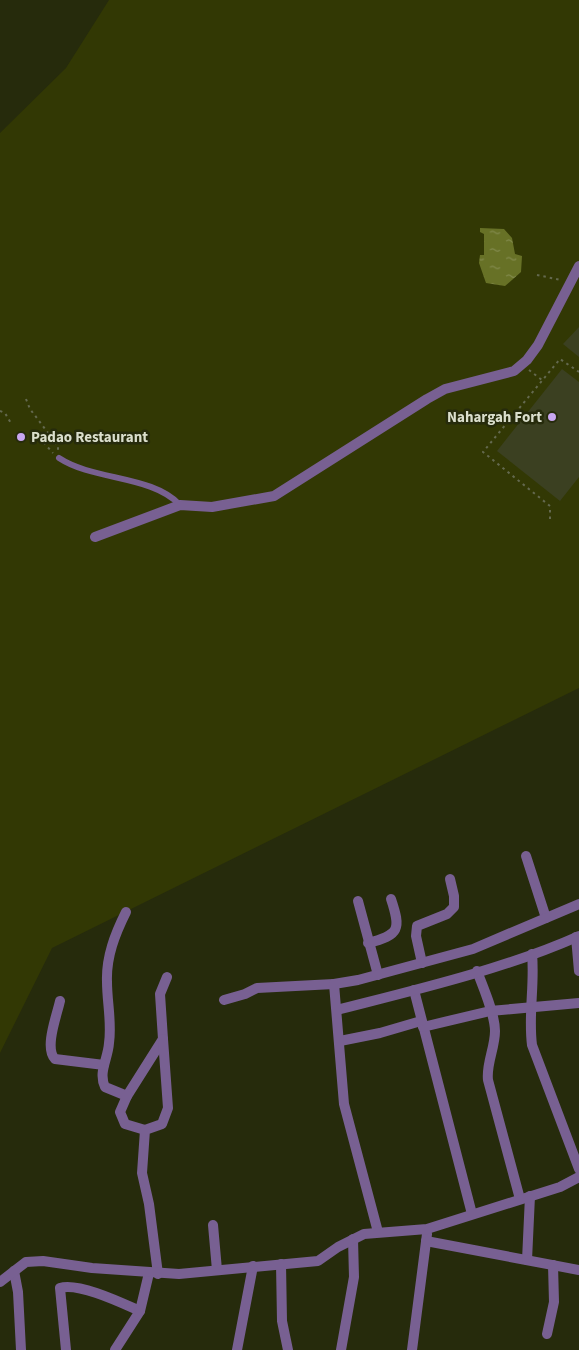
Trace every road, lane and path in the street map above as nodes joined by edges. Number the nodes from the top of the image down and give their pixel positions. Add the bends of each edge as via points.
1 (579, 266) edge
2 (537, 275) dead end
3 (571, 282) junction
4 (522, 364) junction
5 (579, 372) edge
6 (542, 380) junction
7 (26, 398) dead end
8 (0, 411) edge
9 (12, 425) dead end
10 (35, 433) dead end
11 (59, 458) junction
12 (180, 505) junction
13 (550, 519) dead end
14 (95, 537) dead end
15 (526, 856) dead end
16 (450, 879) dead end
17 (391, 899) dead end
18 (358, 901) dead end
19 (579, 904) edge
20 (126, 912) dead end
21 (546, 918) junction
22 (577, 936) edge
23 (368, 943) junction
24 (532, 954) junction
25 (422, 963) junction
26 (477, 971) junction
27 (579, 971) edge
28 (378, 975) junction
29 (167, 977) dead end
30 (334, 984) junction
31 (414, 990) junction
32 (224, 1000) dead end
33 (60, 1001) dead end
34 (579, 1003) edge
35 (532, 1006) junction
36 (337, 1010) junction
37 (490, 1010) junction
38 (422, 1024) junction
39 (162, 1040) junction
40 (340, 1041) junction
41 (104, 1065) junction
42 (127, 1096) junction
43 (145, 1130) junction
44 (579, 1169) edge
45 (579, 1178) edge
46 (525, 1198) junction
47 (472, 1214) junction
48 (213, 1225) dead end
49 (427, 1229) junction
50 (378, 1232) junction
51 (353, 1239) junction
52 (426, 1241) junction
53 (527, 1260) junction
54 (281, 1264) junction
55 (553, 1265) junction
56 (253, 1266) junction
57 (217, 1270) junction
58 (579, 1270) edge
59 (14, 1271) junction
60 (153, 1274) junction
61 (0, 1282) edge
62 (140, 1311) junction
63 (547, 1334) dead end
64 (21, 1350) edge
65 (66, 1350) edge
66 (115, 1350) edge
67 (237, 1350) edge
68 (288, 1350) edge
69 (341, 1350) edge
70 (412, 1350) edge

1 - 3 street
2 - 3 path
3 - 4 street via 538,345
4 - 6 path
4 - 12 street via 514,371 445,389 274,496 212,507
5 - 6 path via 560,359
6 - 13 path via 483,452 550,506
7 - 11 path via 30,409 58,446
8 - 9 path via 6,413
10 - 11 path
11 - 12 lane via 86,472 171,495
12 - 14 street
15 - 21 street
16 - 25 street via 454,907 447,914 417,926
17 - 23 street via 397,916 394,932 388,938
18 - 23 street
19 - 21 street
20 - 41 street via 115,936 106,980 110,1042
21 - 25 street via 473,950
22 - 24 street
22 - 27 street
23 - 28 street
24 - 26 street
24 - 35 street
25 - 28 street
26 - 31 street
26 - 37 street
28 - 30 street
29 - 39 street via 160,994
30 - 32 street via 257,988
30 - 36 street
31 - 36 street
31 - 38 street
33 - 41 street via 50,1042 52,1055 56,1059
34 - 35 street
35 - 37 street
35 - 44 street via 530,1033 534,1052
36 - 40 street
37 - 38 street
37 - 46 street via 495,1028 488,1080
38 - 40 street
38 - 47 street
39 - 42 street
39 - 43 street via 168,1108 162,1124
40 - 50 street via 344,1104
41 - 42 street via 102,1080 105,1087
42 - 43 street via 120,1112 122,1119 125,1124
43 - 60 street via 142,1173 149,1204
45 - 46 street
46 - 47 street
46 - 53 street
47 - 49 street
48 - 57 street
49 - 50 street
49 - 52 street
50 - 51 street
51 - 54 street via 318,1261
51 - 69 street via 354,1277
52 - 53 street
52 - 70 street
53 - 55 street
54 - 56 street
54 - 68 street via 282,1322
55 - 58 street
55 - 63 street via 554,1302
56 - 57 street
56 - 67 street
57 - 60 street
59 - 60 street via 26,1262 43,1261
59 - 61 street
59 - 64 street
60 - 62 street
62 - 65 street via 71,1286 60,1288
62 - 66 street

